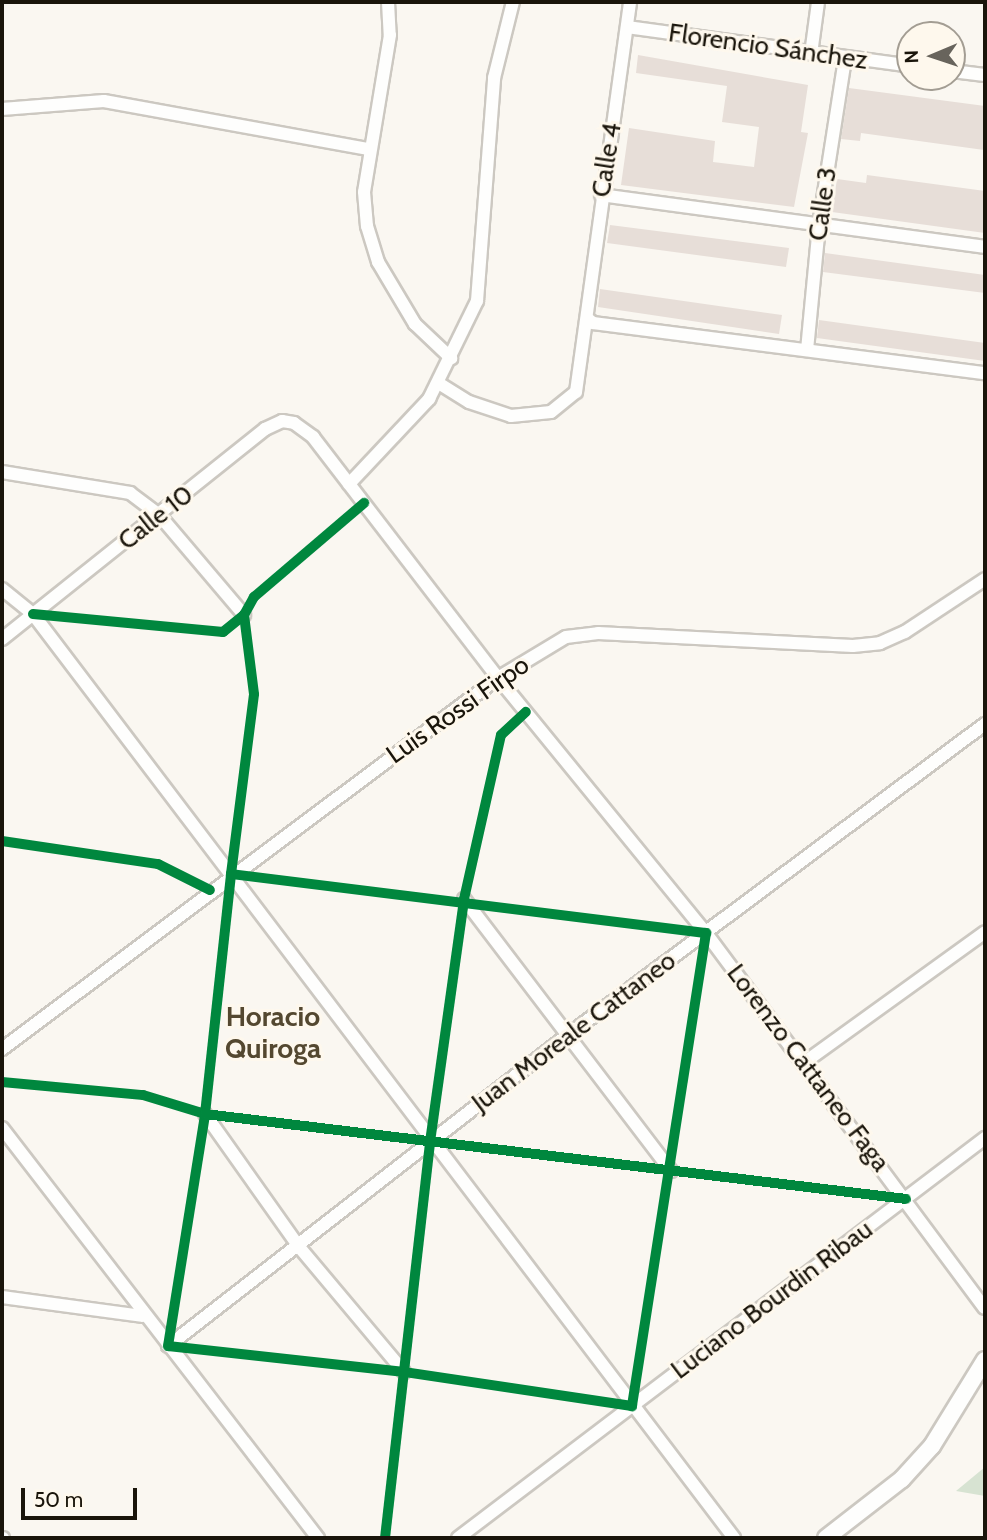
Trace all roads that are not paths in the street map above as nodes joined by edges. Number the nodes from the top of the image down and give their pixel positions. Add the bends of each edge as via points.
1 (388, 2) edge
2 (513, 2) edge
3 (630, 2) edge
4 (818, 2) edge
5 (627, 27) junction
6 (811, 54) junction
7 (845, 58) junction
8 (896, 64) edge
9 (966, 73) edge
10 (985, 75) edge
11 (2, 109) edge
12 (369, 149) junction
13 (601, 195) junction
14 (819, 225) junction
15 (985, 247) edge
16 (587, 318) junction
17 (807, 350) junction
18 (451, 358) junction
19 (985, 373) edge
20 (439, 384) junction
21 (313, 437) joint
22 (2, 472) edge
23 (349, 484) junction
24 (160, 516) junction
25 (985, 579) edge
26 (2, 589) edge
27 (33, 614) junction
28 (244, 615) dead end
29 (2, 639) edge
30 (498, 678) junction
31 (985, 724) edge
32 (231, 874) junction
33 (464, 899) dead end
34 (985, 932) edge
35 (706, 933) junction
36 (568, 1035) junction
37 (2, 1049) edge
38 (805, 1062) junction
39 (205, 1114) dead end
40 (2, 1128) edge
41 (985, 1138) edge
42 (430, 1142) junction
43 (671, 1171) dead end
44 (906, 1199) junction
45 (300, 1248) junction
46 (2, 1297) edge
47 (985, 1308) edge
48 (142, 1316) junction
49 (168, 1346) junction
50 (985, 1360) edge
51 (404, 1372) dead end
52 (632, 1406) junction
53 (318, 1538) edge
54 (458, 1538) edge
55 (734, 1538) edge
56 (827, 1538) edge

1 - 12 street via 390,35
2 - 18 street via 494,78 477,301
3 - 5 street, Calle 4
4 - 6 street
5 - 6 street, Florencio Sánchez
5 - 13 street, Calle 4
6 - 7 street, Florencio Sánchez
7 - 8 street, Florencio Sánchez
7 - 14 street, Calle 3
9 - 10 street
11 - 12 street via 104,101
12 - 18 street via 364,192 378,262 415,324
13 - 14 street
13 - 16 street, Calle 4
14 - 15 street
14 - 17 street, Calle 3
16 - 17 street via 593,323
16 - 20 street, Calle 4 via 580,380 562,407 510,416 469,402
17 - 19 street
18 - 20 street
20 - 23 street
21 - 23 street, Lorenzo Cattaneo Faga
21 - 24 street, Calle 10 via 295,423 273,425
22 - 24 street via 130,493
23 - 30 street, Lorenzo Cattaneo Faga
24 - 27 street, Calle 10
24 - 28 street
25 - 30 street, Luis Rossi Firpo via 905,632 880,643 853,646 598,633 566,637
26 - 27 street
27 - 29 street, Calle 10
27 - 32 street
30 - 32 street, Luis Rossi Firpo
30 - 35 street, Lorenzo Cattaneo Faga
31 - 35 street, Juan Moreale Cattaneo
32 - 37 street, Luis Rossi Firpo
32 - 42 street
33 - 36 street
34 - 38 street
35 - 36 street, Juan Moreale Cattaneo
35 - 38 street, Lorenzo Cattaneo Faga
36 - 42 street, Juan Moreale Cattaneo
36 - 43 street
38 - 44 street, Lorenzo Cattaneo Faga
39 - 45 street
40 - 48 street
41 - 44 street, Luciano Bourdin Ribau
42 - 45 street, Juan Moreale Cattaneo
42 - 52 street
44 - 47 street, Lorenzo Cattaneo Faga
44 - 52 street, Luciano Bourdin Ribau
45 - 49 street, Juan Moreale Cattaneo
45 - 51 street
46 - 48 street
48 - 49 street
49 - 53 street
50 - 56 street via 939,1436 902,1479
52 - 54 street, Luciano Bourdin Ribau
52 - 55 street

